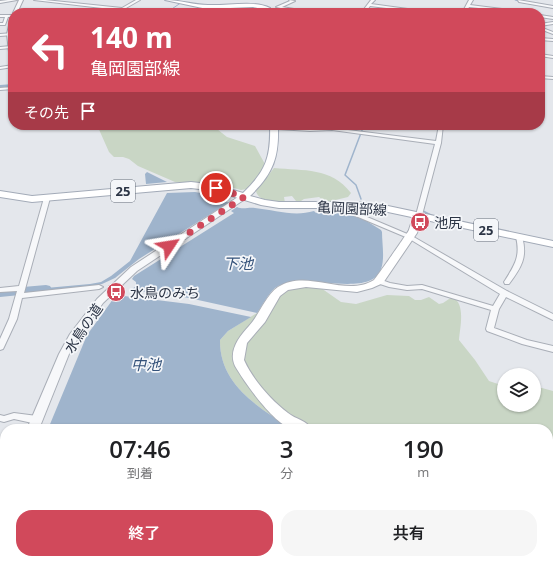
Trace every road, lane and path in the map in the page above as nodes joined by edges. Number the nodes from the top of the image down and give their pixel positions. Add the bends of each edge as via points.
1 (15, 0) edge
2 (36, 0) edge
3 (138, 0) edge
4 (168, 0) edge
5 (292, 0) edge
6 (373, 0) edge
7 (466, 0) edge
8 (471, 0) edge
9 (514, 0) edge
10 (0, 2) edge
11 (371, 5) junction
12 (467, 6) joint
13 (517, 6) edge
14 (553, 7) edge
15 (113, 8) edge
16 (125, 8) edge
17 (261, 8) edge
18 (283, 8) edge
19 (368, 8) edge
20 (395, 8) edge
21 (0, 16) edge
22 (7, 16) joint
23 (0, 24) edge
24 (274, 130) edge
25 (340, 130) edge
26 (440, 130) edge
27 (438, 143) junction
28 (1, 196) edge
29 (244, 197) junction
30 (47, 198) junction
31 (334, 205) junction
32 (419, 215) junction
33 (410, 237) junction
34 (520, 237) junction
35 (553, 244) edge
36 (379, 281) junction
37 (507, 282) dead end
38 (99, 287) dead end
39 (22, 288) junction
40 (0, 290) edge
41 (504, 293) junction
42 (20, 296) junction
43 (495, 309) junction
44 (553, 317) edge
45 (0, 347) edge
46 (553, 349) edge
47 (0, 418) edge
48 (35, 424) edge
49 (296, 424) edge

1 - 10 street
2 - 15 street
3 - 16 street
4 - 17 main road via 208,6 253,5
5 - 18 street via 278,7
6 - 11 street
7 - 8 street
8 - 12 street
9 - 13 street
11 - 19 street
11 - 20 street
12 - 13 street
13 - 14 street
21 - 22 street
22 - 23 street via 4,24
24 - 29 main road via 275,145 271,165 262,179
25 - 27 street
26 - 27 street
27 - 32 street
28 - 30 main road, 亀岡園部線 / 25
29 - 30 main road, 亀岡園部線 / 25 via 216,188 191,185
29 - 31 main road, 亀岡園部線 / 25 via 279,205
29 - 48 street, 水鳥の道 via 134,269 100,301 64,354
30 - 39 street
31 - 32 main road, 亀岡園部線 / 25 via 373,206
31 - 33 street
32 - 33 main road
32 - 34 main road, 亀岡園部線 / 25
33 - 36 main road
33 - 41 street
34 - 35 main road, 亀岡園部線 / 25
34 - 37 street via 523,247 519,266
36 - 43 street via 407,288 422,287
36 - 49 main road via 362,288 302,285 284,288 243,340 238,360 246,373 283,417
38 - 42 street
39 - 40 street
39 - 42 street
41 - 43 street
41 - 44 street
42 - 45 street via 14,318
43 - 46 street via 490,329
47 - 48 street via 14,416

